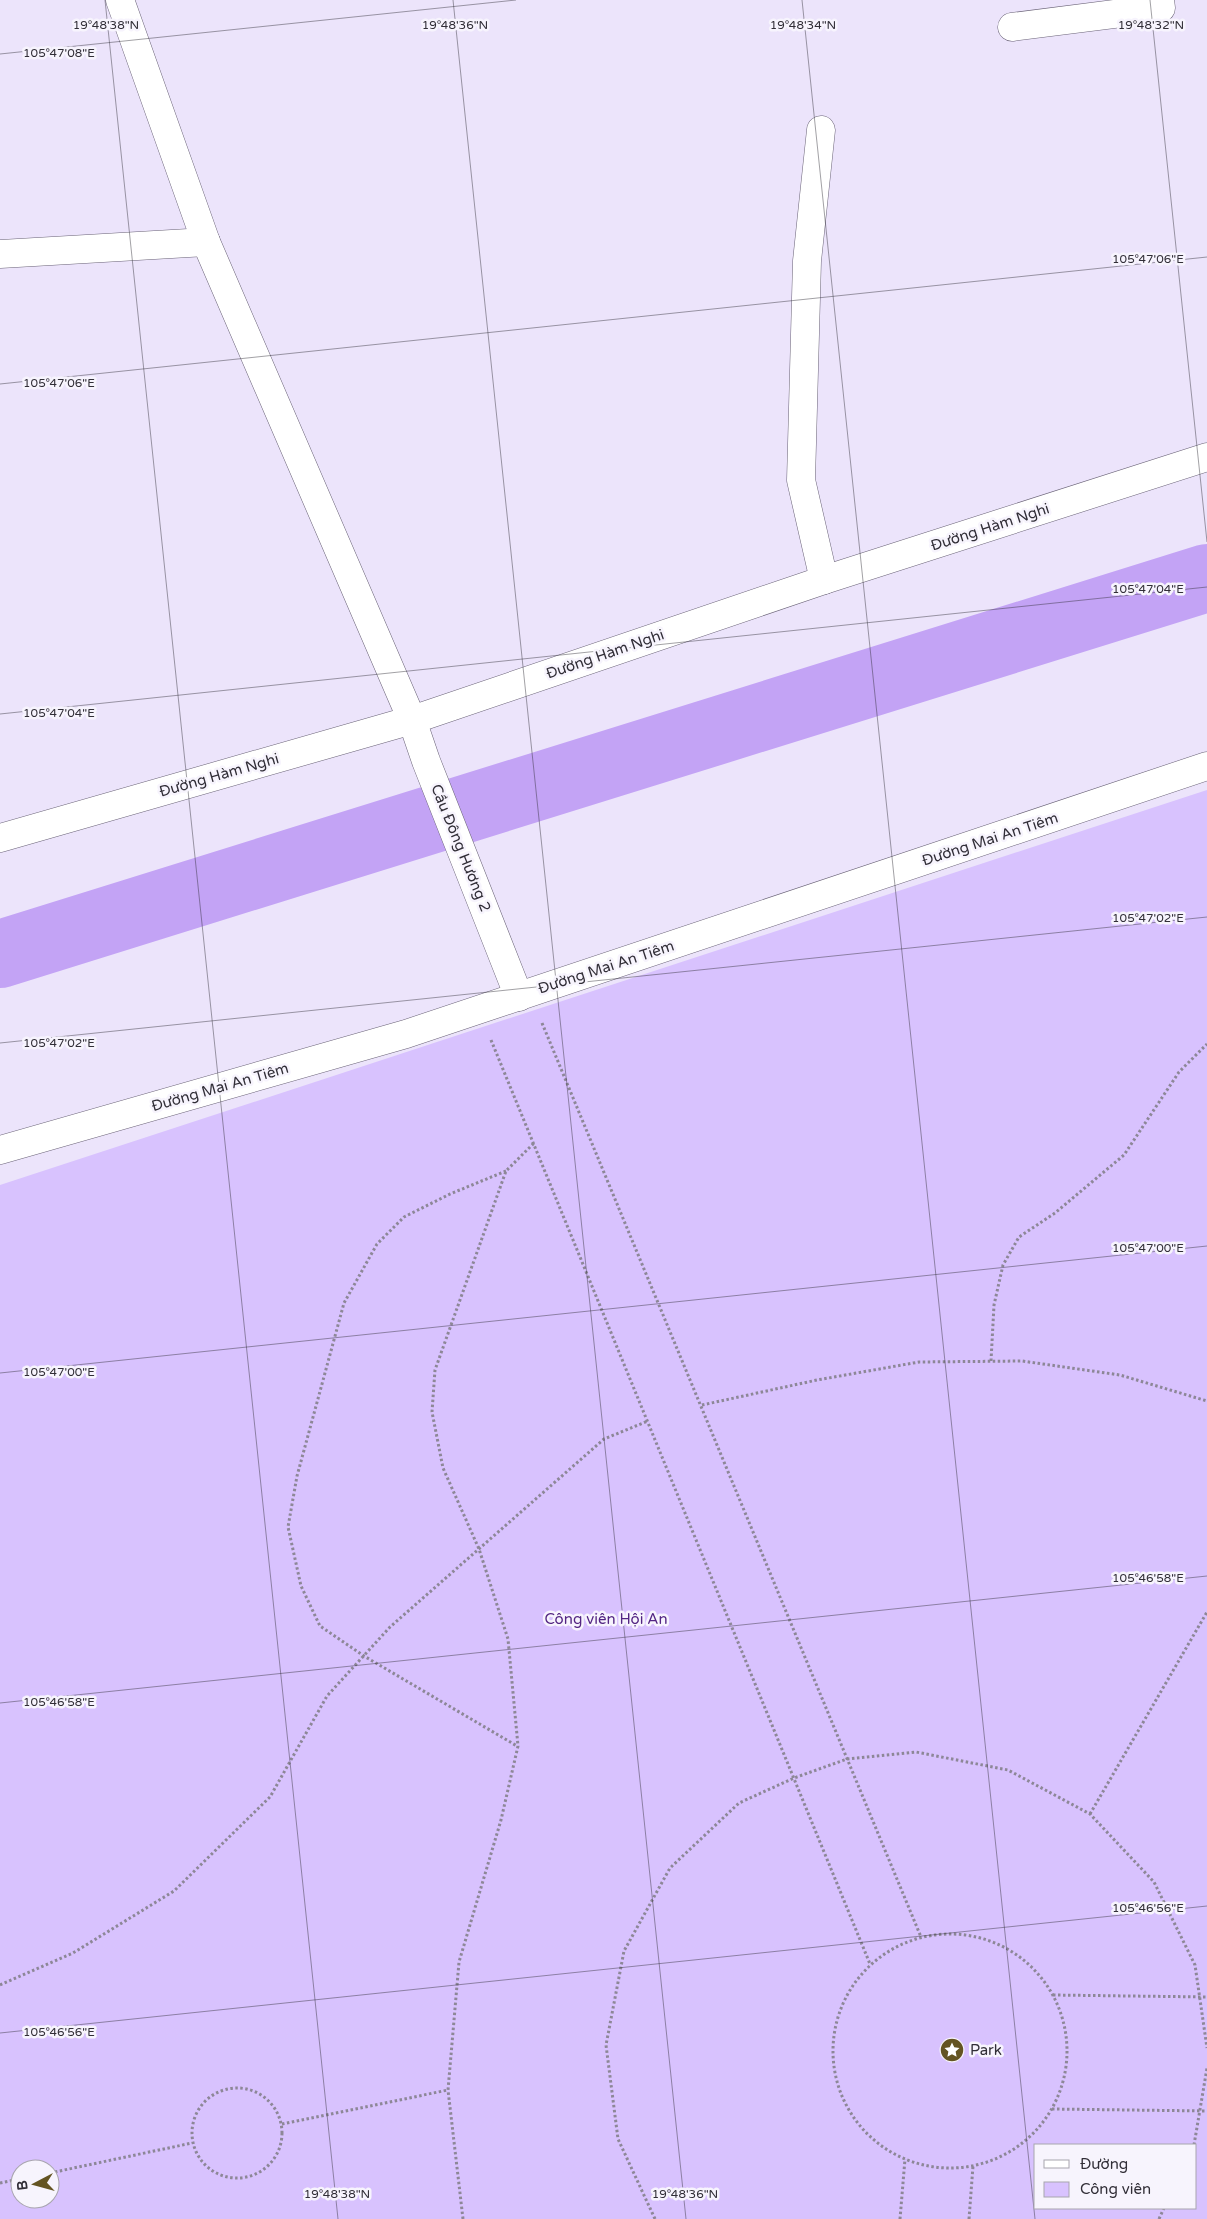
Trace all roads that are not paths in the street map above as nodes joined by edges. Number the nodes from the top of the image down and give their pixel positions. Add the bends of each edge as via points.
1 (120, 0) edge
2 (1160, 0) edge
3 (1012, 27) dead end
4 (821, 130) dead end
5 (206, 242) junction
6 (0, 254) edge
7 (1207, 457) edge
8 (824, 580) junction
9 (412, 720) junction
10 (1207, 766) edge
11 (1, 836) edge
12 (524, 995) junction
13 (0, 1150) edge

1 - 5 street, Cầu Đông Hương 2
2 - 3 street via 1162,8
4 - 8 street via 807,261 801,480
5 - 6 street
5 - 9 street, Cầu Đông Hương 2
7 - 8 street, Đường Hàm Nghi
8 - 9 street, Đường Hàm Nghi
9 - 11 street, Đường Hàm Nghi
9 - 12 street, Cầu Đông Hương 2 via 496,936
10 - 12 street, Đường Mai An Tiêm
12 - 13 street, Đường Mai An Tiêm via 406,1034

